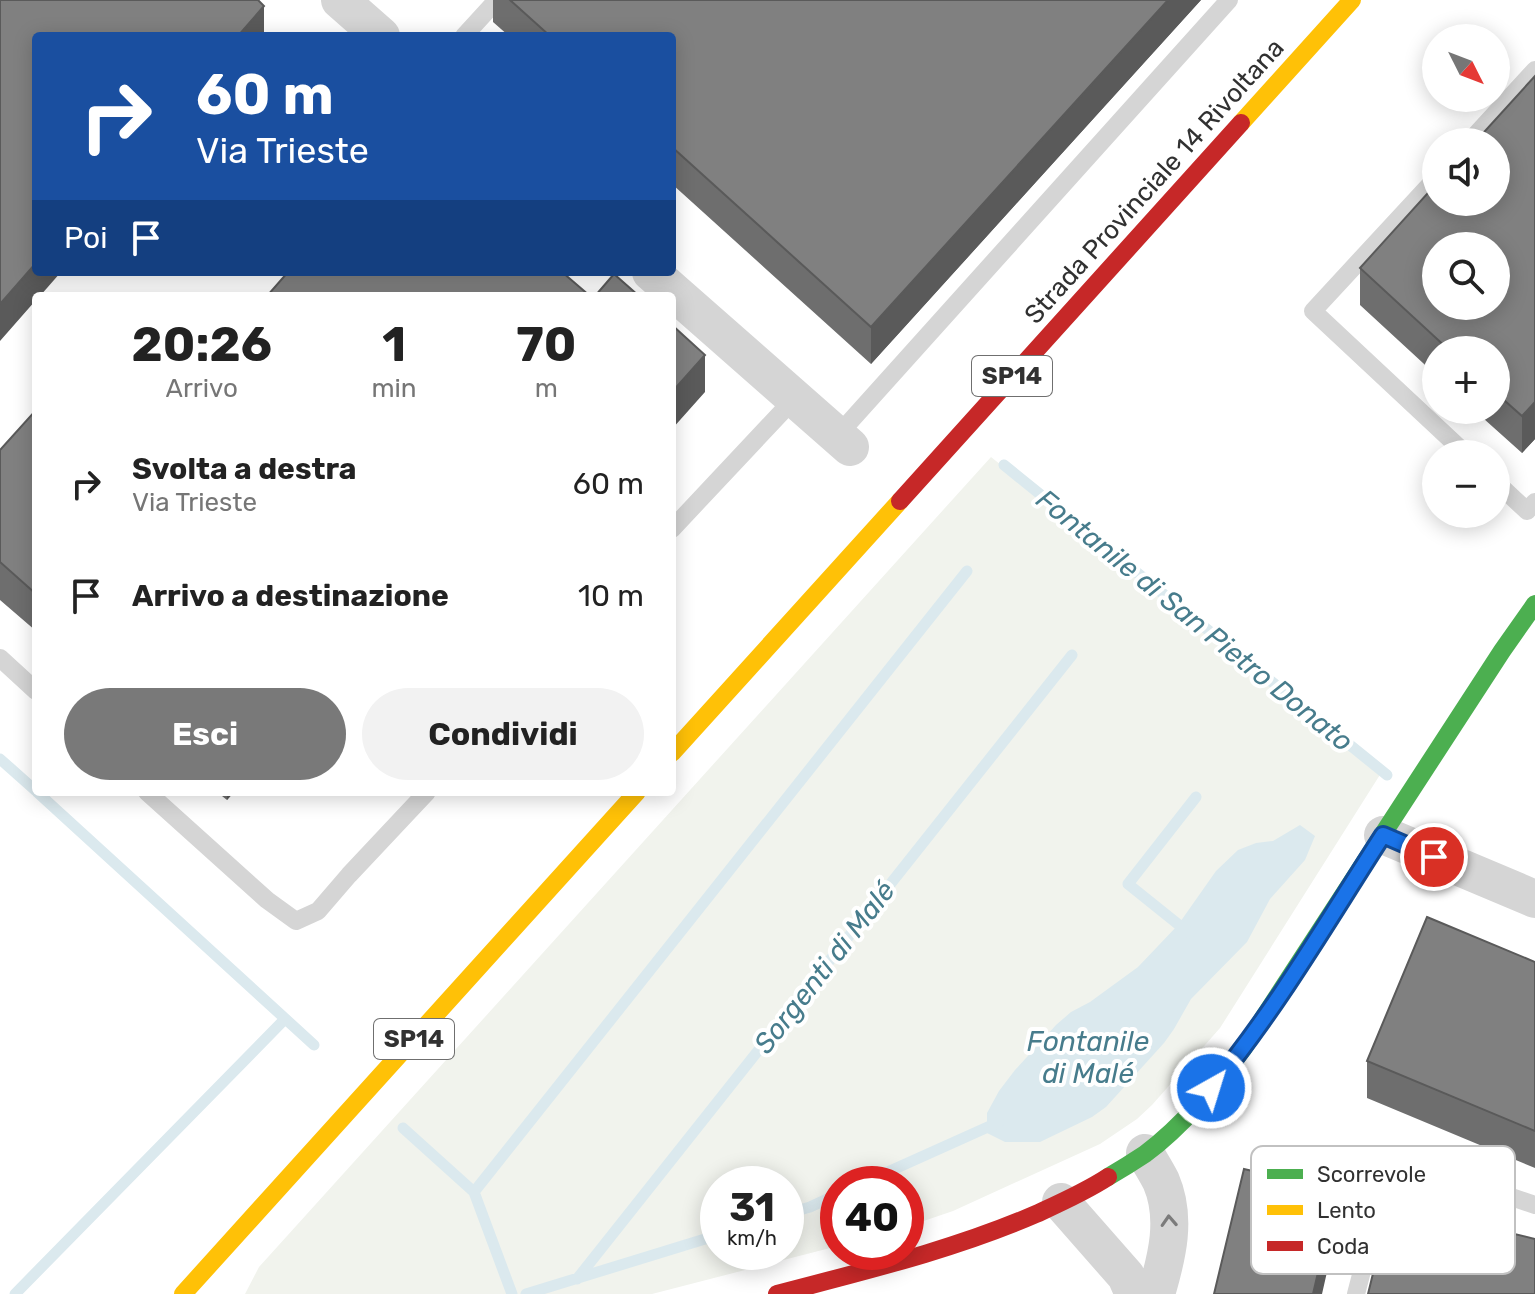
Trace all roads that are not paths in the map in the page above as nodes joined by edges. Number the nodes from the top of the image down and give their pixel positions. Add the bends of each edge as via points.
1 (340, 0) edge
2 (497, 0) edge
3 (1229, 0) edge
4 (1352, 0) edge
5 (376, 32) edge
6 (468, 32) edge
7 (1535, 70) edge
8 (1482, 128) edge
9 (1422, 193) edge
10 (656, 276) edge
11 (674, 292) edge
12 (676, 294) edge
13 (795, 398) junction
14 (1451, 440) edge
15 (844, 442) joint
16 (1510, 495) edge
17 (1535, 502) edge
18 (676, 525) edge
19 (1535, 604) edge
20 (0, 658) edge
21 (32, 687) edge
22 (676, 749) edge
23 (151, 796) edge
24 (423, 796) edge
25 (633, 796) edge
26 (1383, 835) junction
27 (1535, 899) edge
28 (1145, 1153) junction
29 (1515, 1198) edge
30 (1061, 1202) junction
31 (1535, 1205) edge
32 (1361, 1274) edge
33 (191, 1291) edge
34 (777, 1294) edge
35 (1134, 1294) edge
36 (1156, 1294) edge
37 (1356, 1294) edge

1 - 5 street
2 - 6 lane
3 - 15 lane
4 - 22 main road, Strada Provinciale 14 Rivoltana / SP14
7 - 8 lane
9 - 14 lane via 1313,311
10 - 11 street
12 - 13 street
13 - 15 street
13 - 18 lane
16 - 17 lane via 1527,511
19 - 26 main road
20 - 21 lane
23 - 24 lane via 296,921 318,911
25 - 33 main road, SP14
26 - 27 street
26 - 28 main road via 1230,1065
28 - 30 main road
36 -> 28 street via 1170,1216 1160,1178
29 - 31 lane
30 - 34 main road via 898,1263
30 - 35 street via 1126,1276
32 - 37 lane

